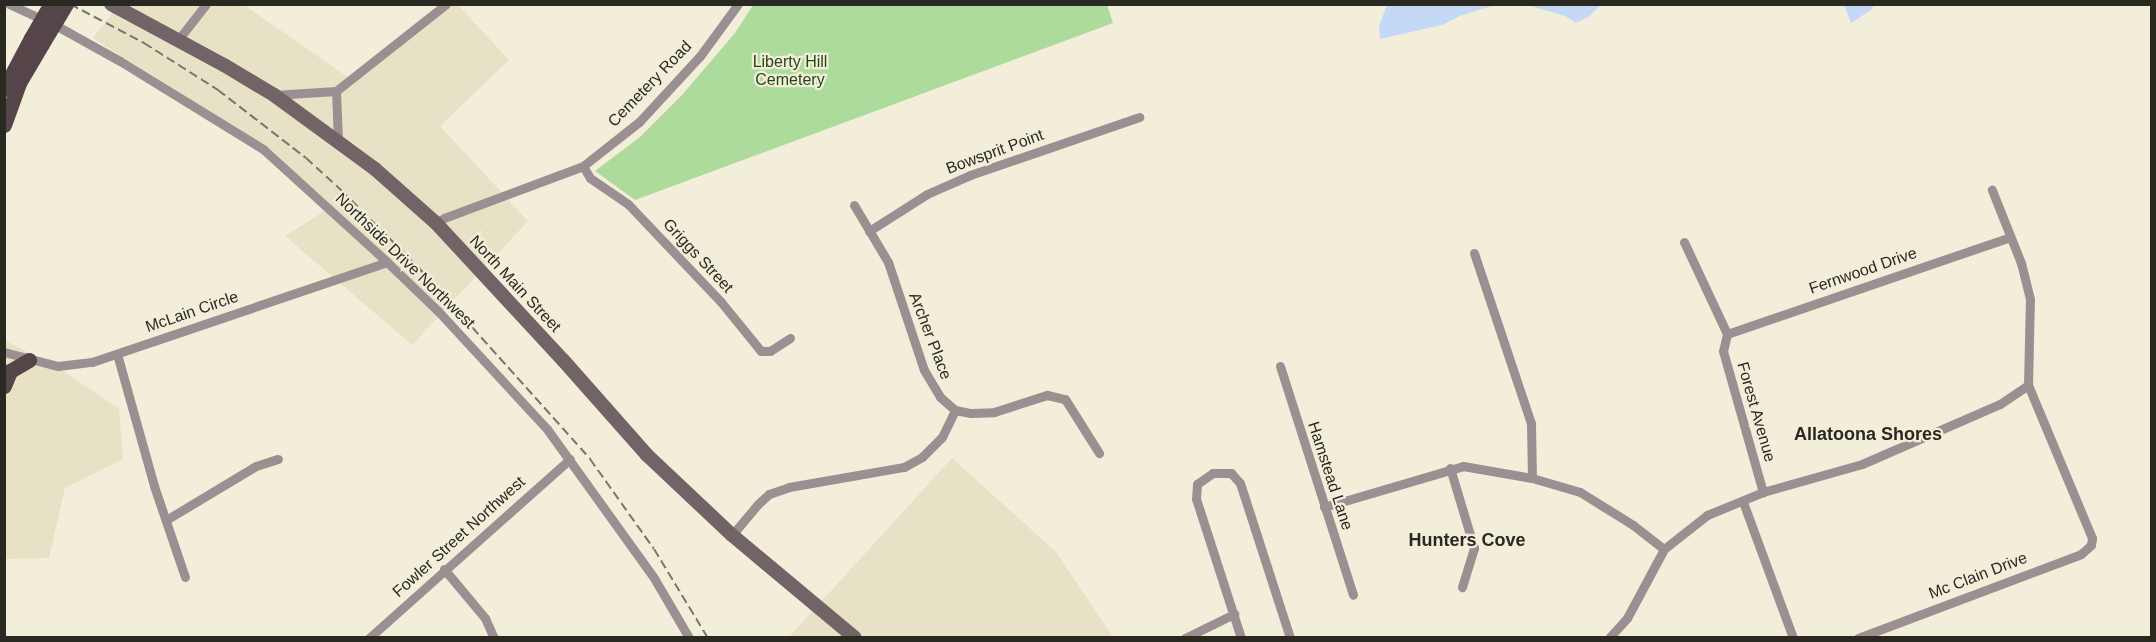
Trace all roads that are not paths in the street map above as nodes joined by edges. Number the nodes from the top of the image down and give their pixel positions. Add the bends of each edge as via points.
1 (9, 4) edge
2 (51, 4) edge
3 (66, 4) edge
4 (111, 4) edge
5 (206, 4) edge
6 (446, 4) edge
7 (738, 4) edge
8 (178, 40) junction
9 (37, 41) junction
10 (4, 89) edge
11 (336, 91) junction
12 (274, 95) junction
13 (1139, 117) dead end
14 (4, 125) edge
15 (338, 140) junction
16 (583, 166) junction
17 (1992, 190) dead end
18 (854, 205) dead end
19 (436, 223) junction
20 (869, 231) junction
21 (2010, 237) junction
22 (1684, 242) dead end
23 (1474, 254) dead end
24 (387, 262) junction
25 (1727, 334) junction
26 (790, 338) dead end
27 (4, 352) edge
28 (117, 354) junction
29 (29, 360) junction
30 (1280, 366) dead end
31 (4, 386) edge
32 (2028, 386) junction
33 (955, 410) junction
34 (1099, 453) dead end
35 (278, 459) dead end
36 (570, 459) junction
37 (1450, 468) junction
38 (1532, 478) junction
39 (1763, 492) junction
40 (1743, 502) junction
41 (1324, 507) junction
42 (166, 520) junction
43 (732, 535) junction
44 (1664, 549) junction
45 (444, 569) junction
46 (185, 577) dead end
47 (1462, 587) dead end
48 (1353, 595) dead end
49 (1234, 614) junction
50 (369, 638) edge
51 (494, 638) edge
52 (689, 638) edge
53 (855, 638) edge
54 (1185, 638) edge
55 (1241, 638) edge
56 (1290, 638) edge
57 (1609, 638) edge
58 (1793, 638) edge
59 (1858, 638) edge

1 - 24 street, Northside Drive Northwest via 102,51 263,149
2 - 9 main road, bridge
3 - 9 main road, bridge
4 - 8 main road, North Main Street
5 - 8 street
6 - 11 street
7 - 16 street, Cemetery Road via 700,56 639,122
8 - 12 main road, North Main Street
9 - 10 main road
9 - 14 main road
11 - 12 street
11 - 15 street
12 - 15 main road, North Main Street
13 - 20 street, Bowsprit Point via 970,175 927,194
15 - 19 main road, North Main Street
16 - 19 street, Cemetery Road
16 - 26 street, Griggs Street via 590,178 628,204 721,302 761,351 770,351
17 - 21 street
18 - 20 street, Archer Place
19 - 43 main road, North Main Street via 647,455
20 - 33 street, Archer Place via 888,262 930,384
21 - 25 street, Fernwood Drive
21 - 32 street via 2030,299
22 - 25 street, Forest Avenue
23 - 38 street via 1531,423
24 - 28 street, McLain Circle
24 - 36 street, Northside Drive Northwest via 520,399
25 - 39 street, Forest Avenue via 1723,351
27 - 29 street, McLain Circle
28 - 29 street, McLain Circle via 74,365
28 - 42 street
29 - 31 main road via 10,371
30 - 41 street, Hamstead Lane
32 - 39 street via 2000,404 1862,464
32 - 59 street, Mc Clain Drive via 2091,545 2080,554
33 - 34 street via 994,412 1047,395 1065,399
33 - 43 street via 942,437 922,458 904,467 769,494
35 - 42 street via 256,466
36 - 45 street, Fowler Street Northwest
36 - 52 street, Northside Drive Northwest via 654,578
37 - 38 street via 1463,466
37 - 41 street
37 - 47 street via 1474,548
38 - 44 street via 1581,492
39 - 40 street
40 - 44 street via 1707,515
40 - 58 street
41 - 48 street, Hamstead Lane
42 - 46 street
43 - 53 main road, North Main Street
44 - 57 street via 1627,618
45 - 50 street, Fowler Street Northwest
45 - 51 street via 485,618
49 - 54 street
49 - 55 street
49 - 56 street via 1196,499 1197,484 1213,473 1230,472 1240,483

